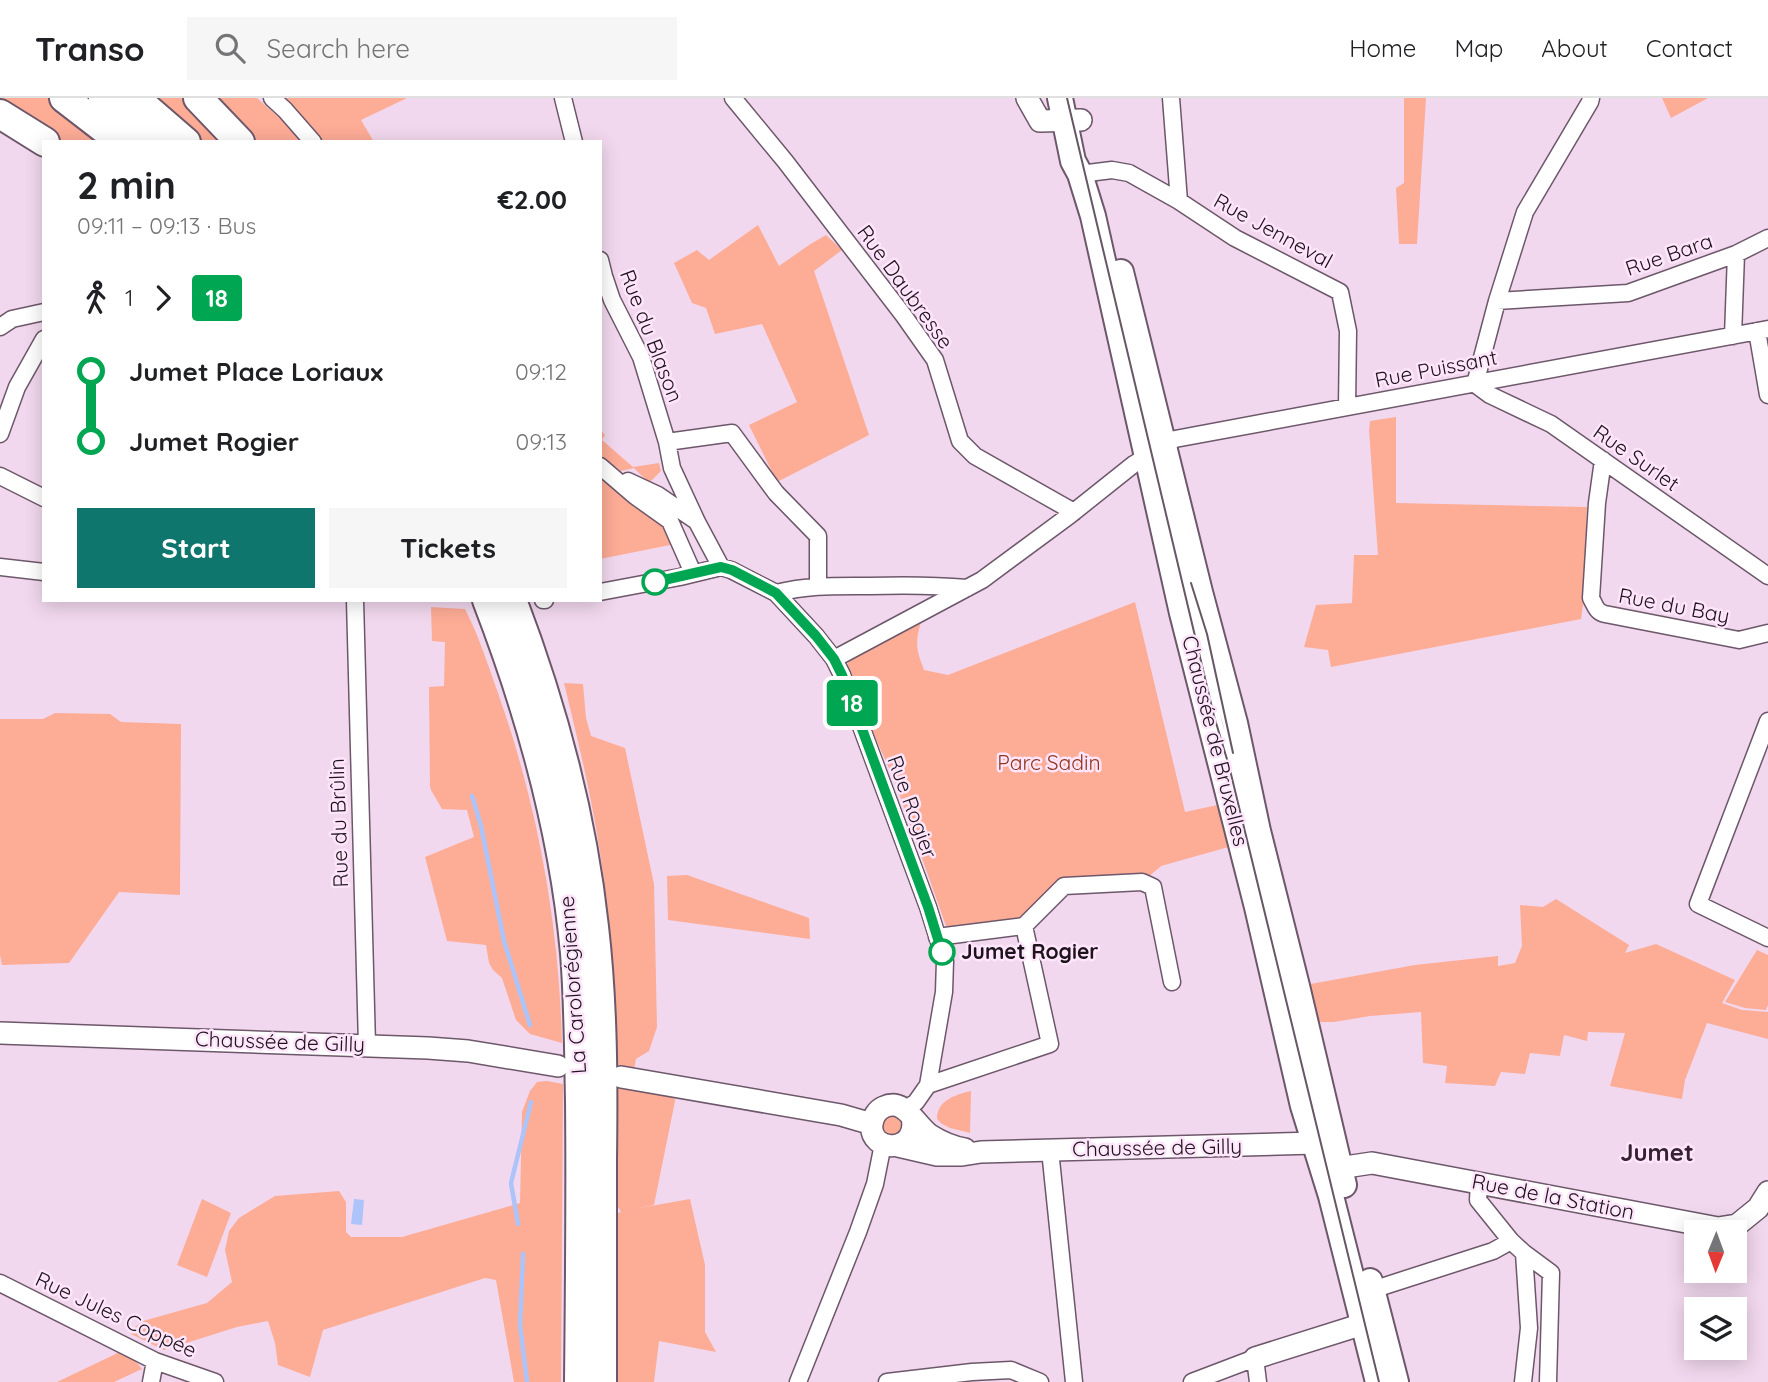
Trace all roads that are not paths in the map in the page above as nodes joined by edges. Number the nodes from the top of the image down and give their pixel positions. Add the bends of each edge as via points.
1 (64, 98) edge
2 (103, 98) edge
3 (135, 98) edge
4 (198, 98) edge
5 (272, 98) edge
6 (563, 98) edge
7 (733, 98) edge
8 (1027, 98) edge
9 (1171, 98) edge
10 (1591, 98) edge
11 (1071, 109) edge
12 (0, 114) edge
13 (42, 140) edge
14 (118, 140) edge
15 (153, 140) edge
16 (184, 140) edge
17 (238, 140) edge
18 (311, 140) edge
19 (574, 140) edge
20 (1087, 173) junction
21 (1179, 201) junction
22 (1768, 238) edge
23 (1736, 254) junction
24 (602, 268) edge
25 (1497, 301) junction
26 (42, 312) edge
27 (0, 327) edge
28 (1763, 330) edge
29 (1733, 336) junction
30 (42, 343) edge
31 (1475, 384) junction
32 (1768, 394) edge
33 (1347, 407) junction
34 (0, 434) edge
35 (667, 442) junction
36 (1154, 451) junction
37 (1603, 460) junction
38 (671, 468) junction
39 (603, 469) edge
40 (0, 476) edge
41 (658, 495) junction
42 (42, 497) edge
43 (657, 512) junction
44 (1074, 512) junction
45 (697, 522) junction
46 (721, 567) junction
47 (0, 568) edge
48 (42, 572) edge
49 (693, 573) junction
50 (1768, 576) edge
51 (818, 585) junction
52 (967, 588) junction
53 (602, 592) edge
54 (776, 593) junction
55 (355, 602) edge
56 (488, 602) edge
57 (513, 602) edge
58 (1768, 634) edge
59 (834, 659) junction
60 (1768, 721) edge
61 (1024, 926) junction
62 (937, 937) junction
63 (1768, 938) edge
64 (1172, 982) dead end
65 (0, 1033) edge
66 (367, 1045) junction
67 (558, 1066) dead end
68 (621, 1077) dead end
69 (928, 1085) junction
70 (909, 1113) junction
71 (872, 1124) junction
72 (1324, 1143) junction
73 (891, 1145) junction
74 (1050, 1150) junction
75 (981, 1152) junction
76 (1331, 1169) junction
77 (1479, 1183) junction
78 (1768, 1192) edge
79 (1511, 1241) junction
80 (1524, 1253) junction
81 (0, 1283) edge
82 (1372, 1290) junction
83 (1371, 1321) junction
84 (1526, 1349) junction
85 (1549, 1351) junction
86 (1255, 1358) junction
87 (155, 1361) junction
88 (151, 1382) edge
89 (215, 1382) edge
90 (579, 1382) edge
91 (602, 1382) edge
92 (798, 1382) edge
93 (887, 1382) edge
94 (1040, 1382) edge
95 (1074, 1382) edge
96 (1192, 1382) edge
97 (1258, 1382) edge
98 (1378, 1382) edge
99 (1396, 1382) edge
100 (1522, 1382) edge
101 (1548, 1382) edge

1 - 14 highway
2 - 15 highway
3 - 16 highway
4 - 17 highway
5 - 18 street
6 - 19 street
7 - 44 street, Rue Daubresse via 934,360 960,440 975,456
8 - 11 street via 1040,121
9 - 21 street
10 - 25 street via 1525,212
11 - 20 main road, Chaussée de Bruxelles
12 - 13 highway
20 - 21 street, Rue Jenneval via 1129,173
20 - 36 main road, Chaussée de Bruxelles via 1136,325
21 - 33 street, Rue Jenneval via 1235,238 1340,292 1349,331
22 - 23 street, Rue Bara
23 - 25 street, Rue Bara via 1628,293
23 - 29 street
24 - 35 street, Rue du Blason via 612,300 641,357
25 - 31 street
26 - 27 street via 12,319
28 - 29 street, Rue Puissant
28 - 32 street
29 - 31 street, Rue Puissant
30 - 34 street via 17,387
31 - 33 street, Rue Puissant
31 - 37 street, Rue Surlet via 1550,424
33 - 36 street, Rue Puissant via 1175,439
35 - 38 street, Rue du Blason
35 - 51 street via 732,433 776,493 818,536
36 - 44 street
36 - 72 main road, Chaussée de Bruxelles via 1182,613 1251,883 1287,987
37 - 50 street, Rue Surlet
37 - 58 street, Rue du Bay via 1591,597 1596,609 1739,640
38 - 41 street
38 - 45 street, Rue du Blason
39 - 41 street
39 - 43 street
40 - 42 street
41 - 43 street
41 - 45 street
43 - 49 street via 670,521
44 - 52 street
45 - 46 street, Rue du Blason
46 - 49 street
46 - 54 street, Rue Rogier
47 - 48 street
49 - 53 street
51 - 52 street
51 - 54 street
52 - 59 street
54 - 59 street, Rue Rogier
55 - 66 street, Rue du Brûlin
56 - 90 highway, La Carolorégienne via 533,733 558,834 572,925 579,1030
57 - 91 highway, La Carolorégienne via 555,727 580,829 594,925 601,1029
59 - 62 street, Rue Rogier
60 - 63 street via 1698,904
61 - 62 street
61 - 64 street via 1064,886 1150,884
61 - 69 street via 1050,1044
62 - 69 street, Rue Rogier via 945,961 944,992
65 - 66 street, Chaussée de Gilly
66 - 67 street, Chaussée de Gilly via 468,1051
68 - 71 street
69 - 70 street
70 - 71 street via 898,1105 884,1106
70 - 73 street via 911,1136 904,1143
70 - 75 street, Chaussée de Gilly via 939,1140
71 - 73 street via 874,1134
72 - 74 street, Chaussée de Gilly
72 - 76 main road, Chaussée de Bruxelles
73 - 75 street, Chaussée de Gilly via 937,1155
73 - 92 street
74 - 75 street, Chaussée de Gilly
74 - 95 street
76 - 77 street, Rue de la Station via 1372,1163
76 - 82 main road, Chaussée de Bruxelles
76 - 83 main road, Chaussée de Bruxelles
77 - 78 street, Rue de la Station via 1718,1228 1737,1225 1758,1208
77 - 79 street via 1478,1200
79 - 80 street
79 - 82 street
80 - 84 street
80 - 85 street via 1551,1273
81 - 87 street, Rue Jules Coppée
82 - 83 main road, Chaussée de Bruxelles
83 - 86 street
83 - 98 main road, Chaussée de Bruxelles
83 - 99 main road, Chaussée de Bruxelles
84 - 85 street
84 - 100 street
85 - 101 street
86 - 96 street
86 - 97 street
87 - 88 street
87 - 89 street, Rue Jules Coppée
93 - 94 street via 1011,1370

